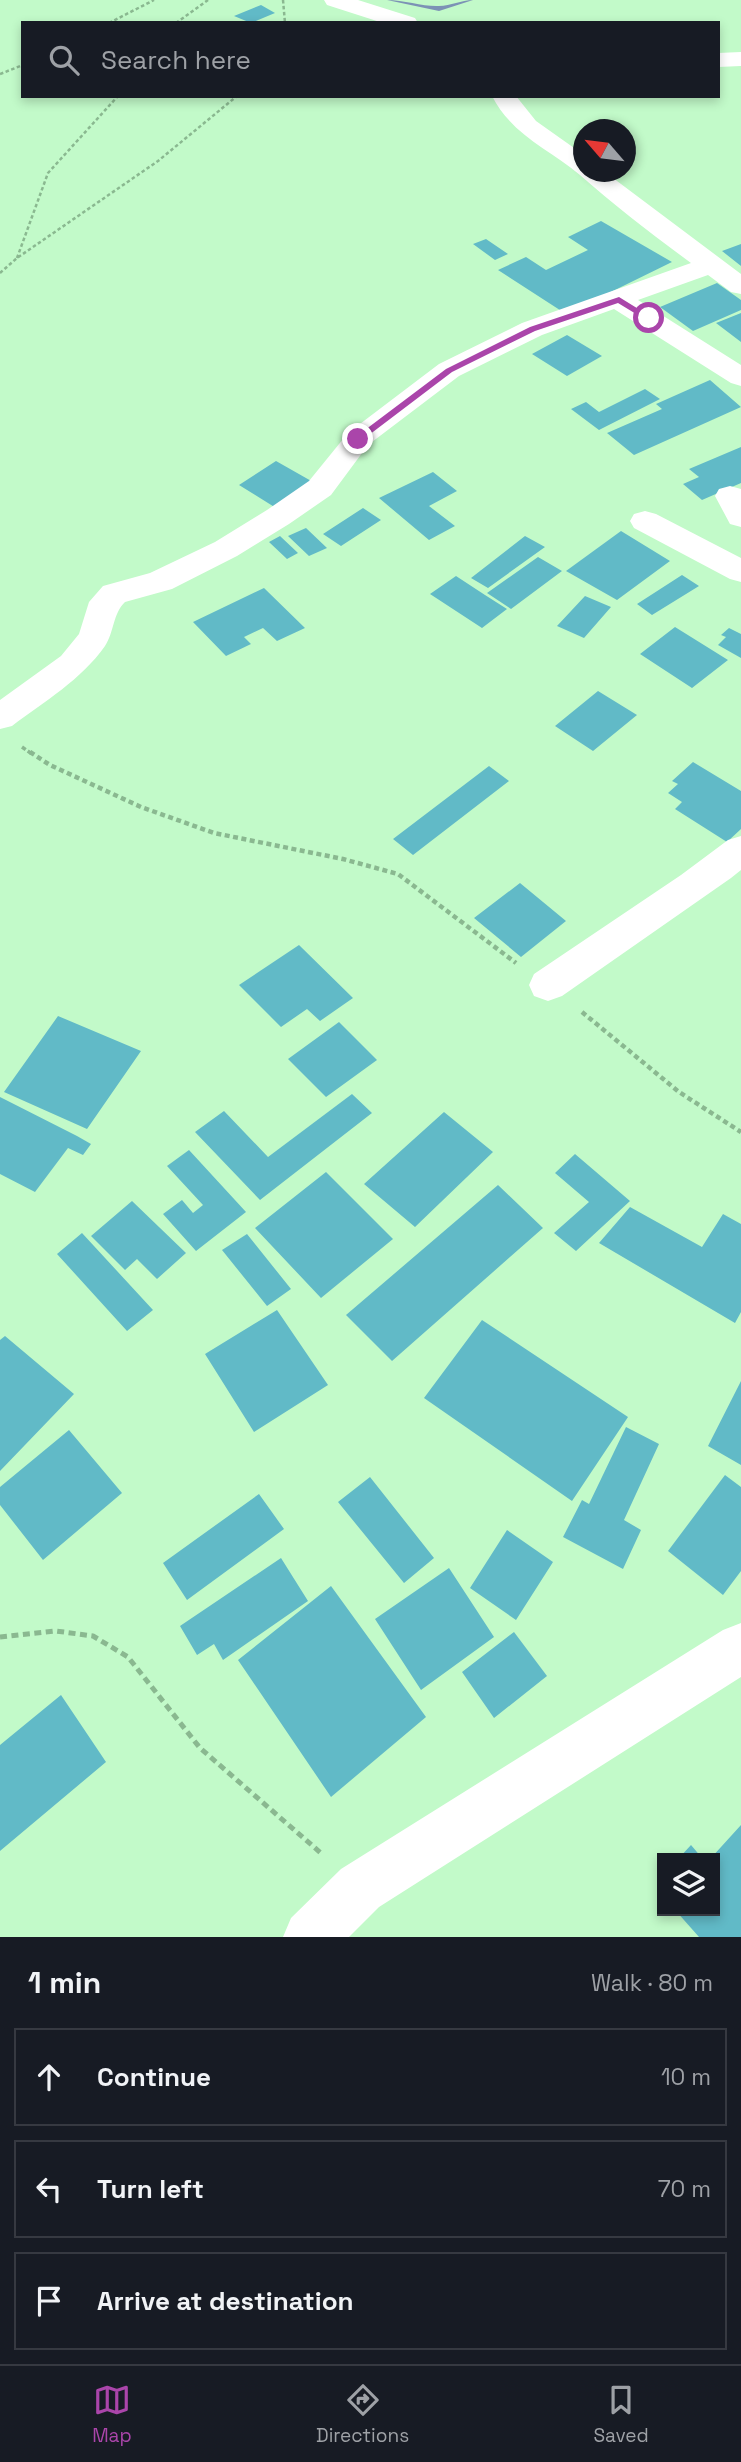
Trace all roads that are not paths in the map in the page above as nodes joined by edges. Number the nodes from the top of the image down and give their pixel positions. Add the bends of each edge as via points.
1 (335, 0) edge
2 (401, 21) edge
3 (741, 59) edge
4 (720, 60) edge
5 (504, 98) edge
6 (573, 160) edge
7 (603, 182) edge
8 (711, 265) junction
9 (741, 286) edge
10 (619, 300) junction
11 (741, 377) edge
12 (645, 521) dead end
13 (741, 571) edge
14 (0, 717) edge
15 (741, 850) edge
16 (548, 985) road end
17 (741, 1648) edge
18 (310, 1937) edge

1 - 2 street
3 - 4 street
5 - 6 street via 528,128
7 - 8 street
8 - 9 street
8 - 10 street
10 - 11 street
10 - 14 street via 533,329 449,370 358,439 320,488 278,517 160,581 114,594 105,602 94,637 73,664
12 - 13 street
15 - 16 street via 701,883
17 - 18 street via 360,1888

